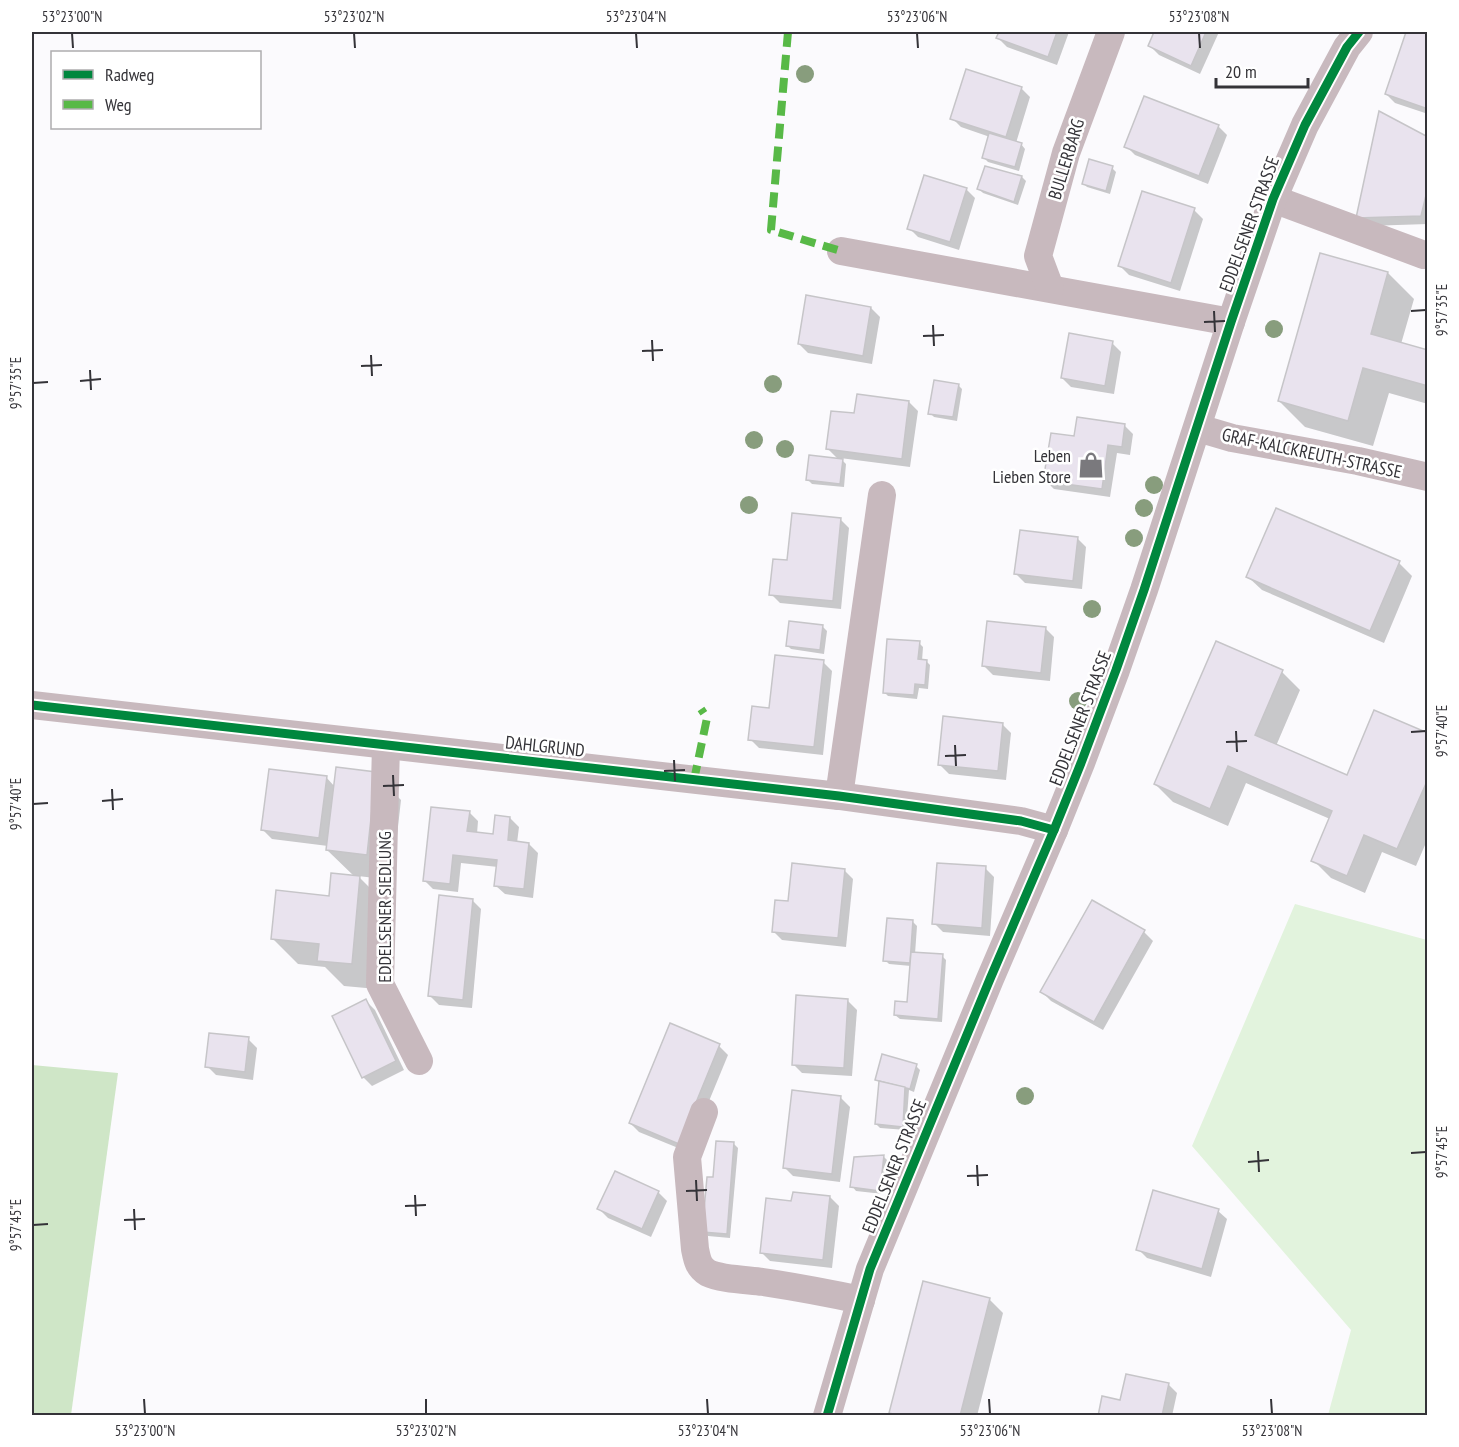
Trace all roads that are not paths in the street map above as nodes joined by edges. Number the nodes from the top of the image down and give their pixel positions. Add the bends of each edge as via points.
1 (1111, 32) edge
2 (1359, 32) edge
3 (1273, 199) junction
4 (841, 250) dead end
5 (1424, 255) dead end
6 (1050, 288) junction
7 (1231, 322) junction
8 (1198, 428) junction
9 (1428, 477) edge
10 (882, 495) dead end
11 (32, 705) edge
12 (386, 745) junction
13 (839, 796) junction
14 (1054, 830) junction
15 (419, 1061) dead end
16 (704, 1112) dead end
17 (861, 1300) junction
18 (827, 1416) edge

1 - 6 street, BULLERBARG via 1066,153 1038,256
2 - 3 street, EDDELSENER STRASSE via 1305,125
3 - 5 street
3 - 7 street, EDDELSENER STRASSE
4 - 6 street
6 - 7 street
7 - 8 street, EDDELSENER STRASSE
8 - 9 street, GRAF-KALCKREUTH-STRASSE
8 - 14 street, EDDELSENER STRASSE via 1116,670
10 - 13 street
11 - 12 street, DAHLGRUND
12 - 13 street, DAHLGRUND
12 - 15 street, EDDELSENER SIEDLUNG via 380,984
13 - 14 street, DAHLGRUND via 1021,820
14 - 17 street, EDDELSENER STRASSE via 904,1185
16 - 17 street via 687,1157 697,1261 702,1268 710,1274
17 - 18 street, EDDELSENER STRASSE

